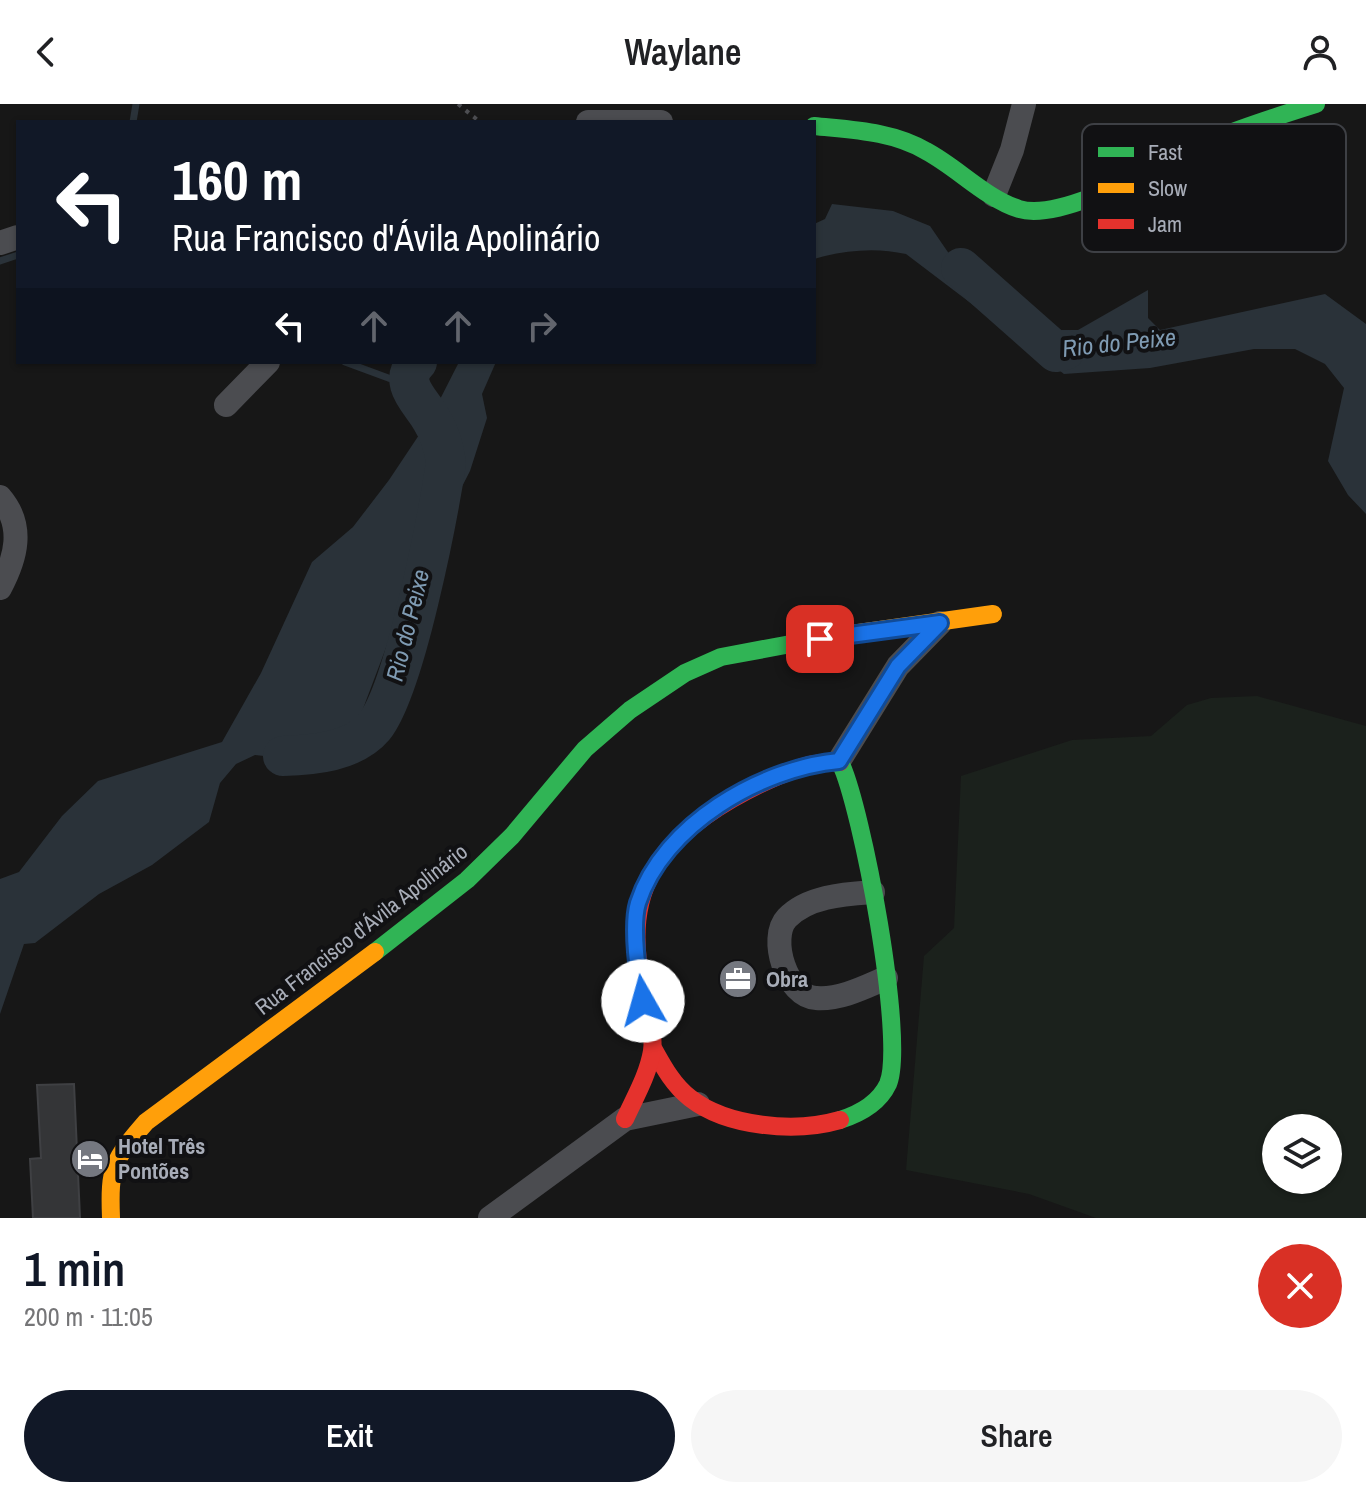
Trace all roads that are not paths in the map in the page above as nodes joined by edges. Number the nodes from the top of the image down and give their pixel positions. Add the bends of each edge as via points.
1 (1024, 104) edge
2 (1316, 104) edge
3 (1248, 114) edge
4 (1227, 124) edge
5 (816, 126) edge
6 (1082, 194) edge
7 (994, 195) junction
8 (266, 364) edge
9 (226, 405) dead end
10 (0, 497) edge
11 (0, 588) edge
12 (993, 614) dead end
13 (940, 623) junction
14 (839, 761) junction
15 (873, 892) junction
16 (886, 978) junction
17 (653, 1048) junction
18 (698, 1104) junction
19 (625, 1119) junction
20 (111, 1218) edge
21 (490, 1218) edge

1 - 7 street
2 - 3 street
3 - 4 street
5 - 7 street via 915,144
6 - 7 street via 1032,211
8 - 9 street
10 - 11 street via 13,520 16,548
12 - 13 street, Rua Francisco d'Ávila Apolinário
13 - 14 street via 898,666
13 - 20 street, Rua Francisco d'Ávila Apolinário via 721,657 685,673 630,710 585,749 467,880 146,1122 116,1157
14 - 15 street via 847,770
14 - 17 street via 784,774 729,800 675,841 654,868 637,906 638,977
15 - 16 street
15 - 16 street via 801,907 784,920 781,954 789,977 807,997 832,997
16 - 18 street via 893,1036 889,1081 880,1097 859,1114 830,1124 784,1126
17 - 18 street via 667,1072
17 - 19 street
18 - 19 street
19 - 21 street

